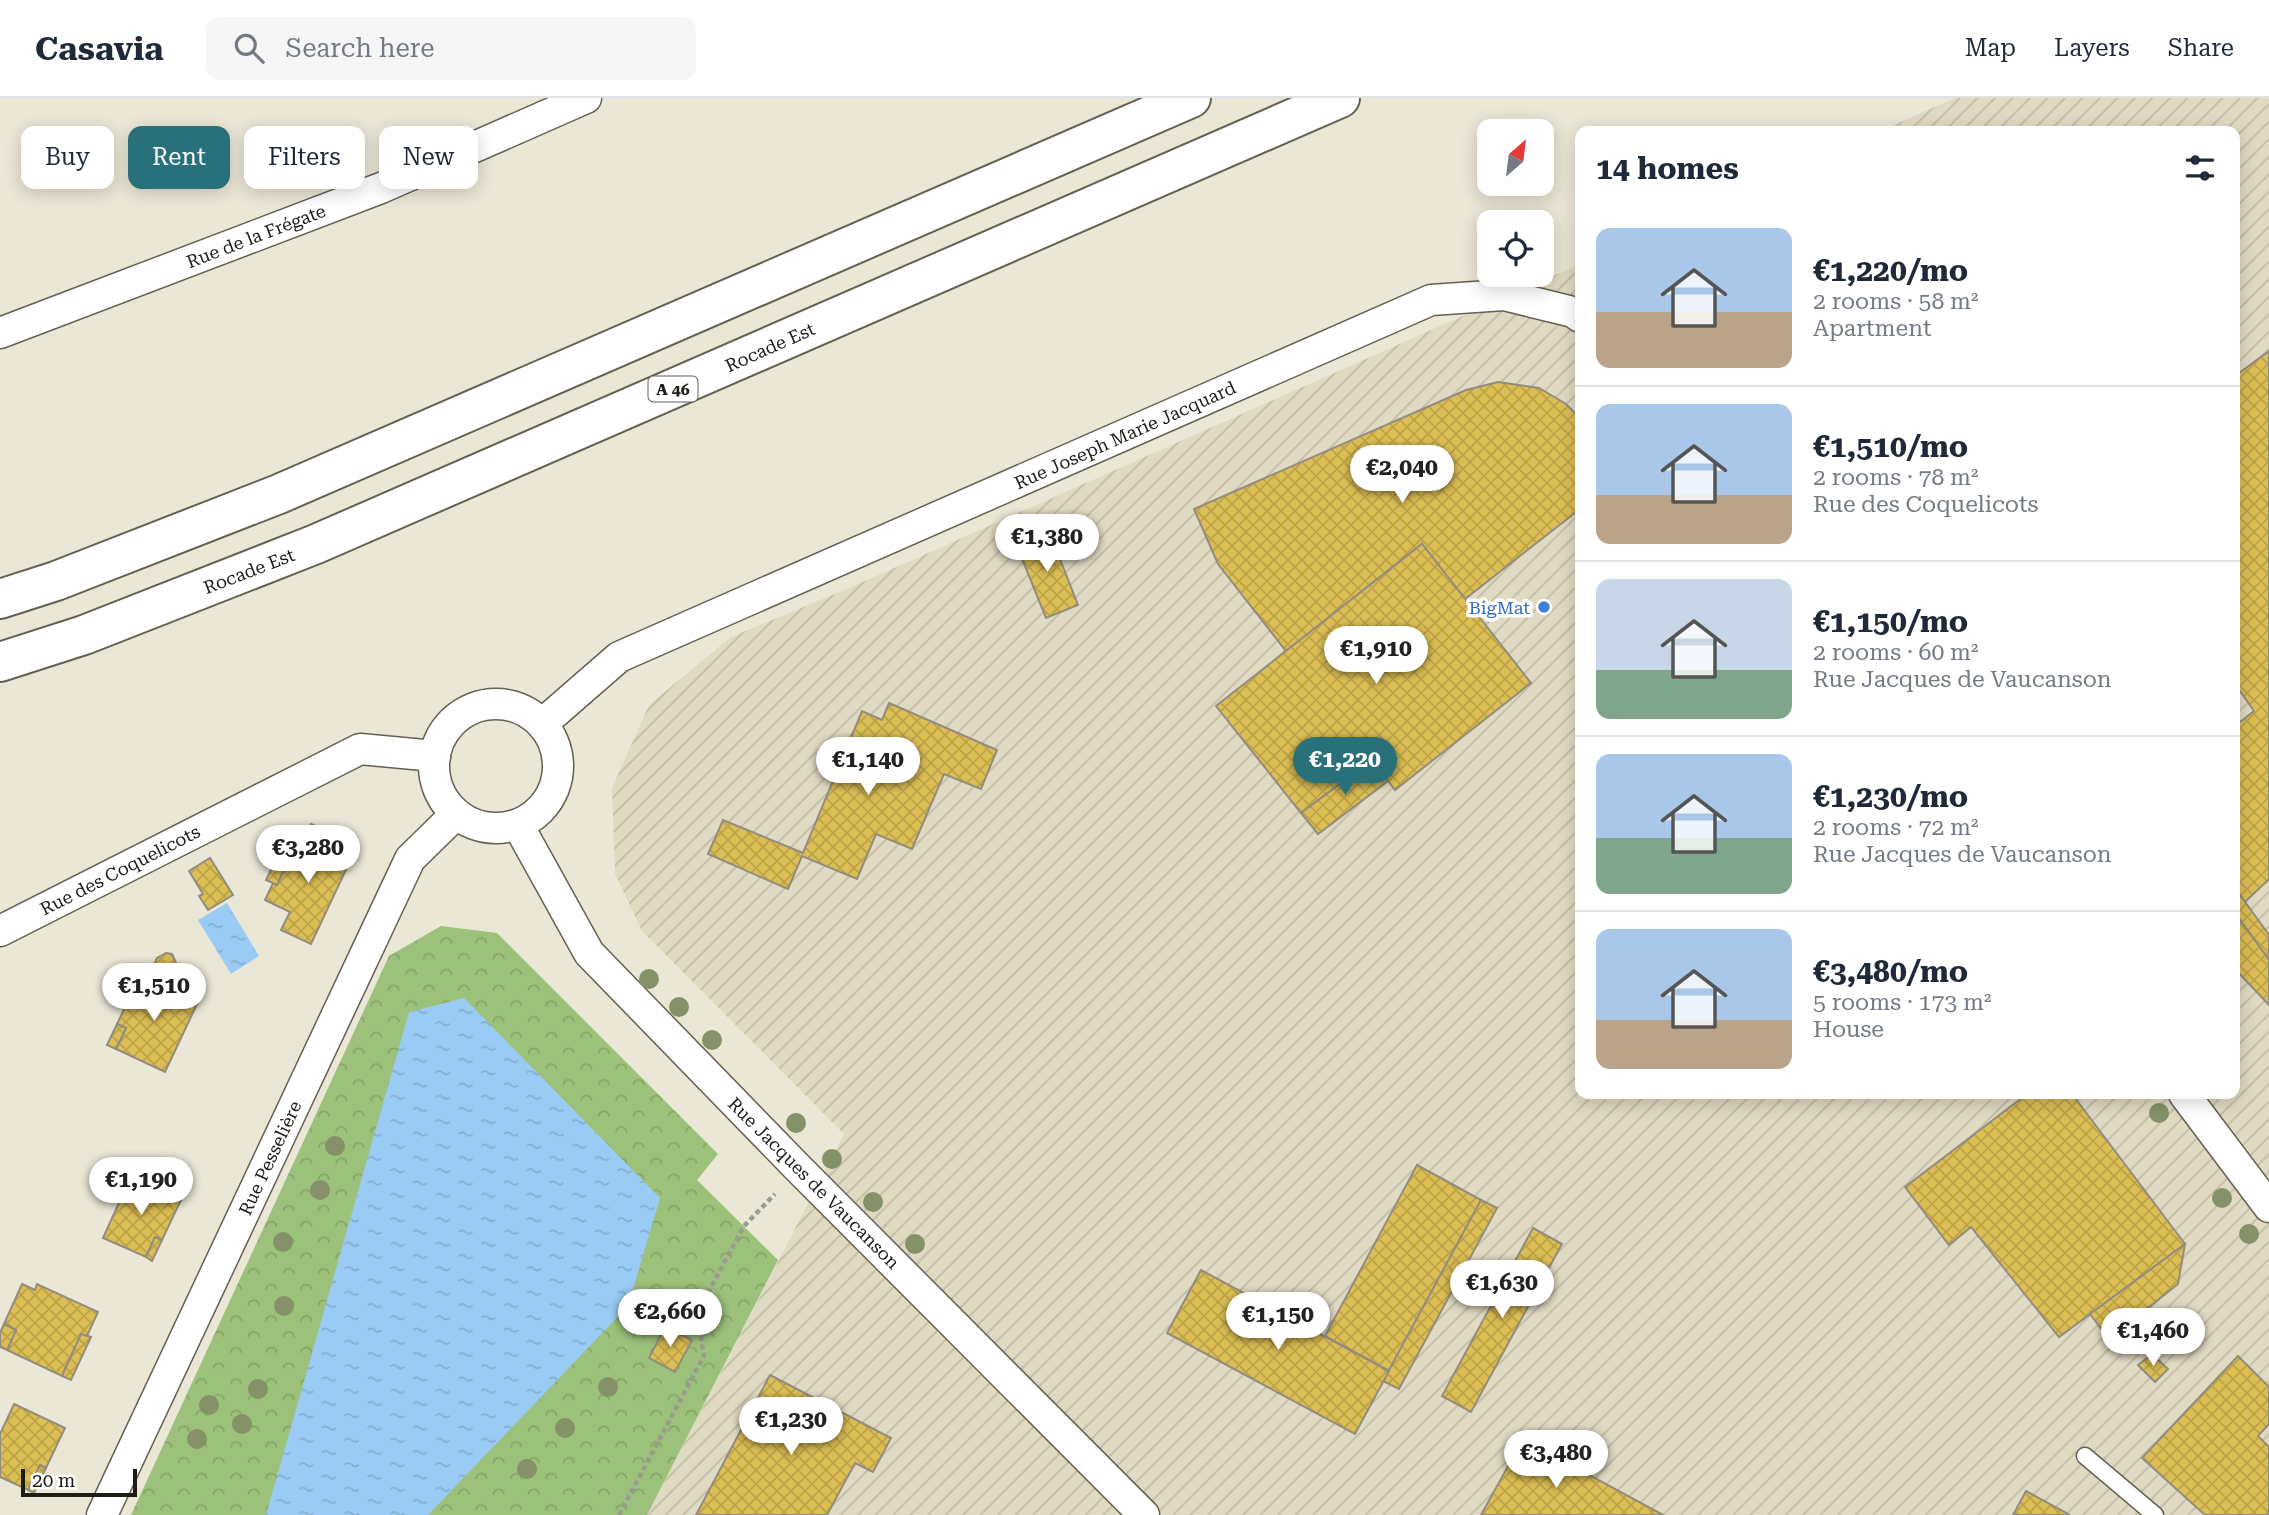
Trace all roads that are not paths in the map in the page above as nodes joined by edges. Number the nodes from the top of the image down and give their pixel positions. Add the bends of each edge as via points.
1 (586, 98) edge
2 (1191, 98) edge
3 (1340, 98) edge
4 (1575, 313) edge
5 (0, 333) edge
6 (0, 599) edge
7 (0, 662) edge
8 (542, 724) junction
9 (435, 756) junction
10 (456, 814) junction
11 (518, 825) junction
12 (0, 931) edge
13 (2188, 1099) edge
14 (2269, 1207) edge
15 (2085, 1455) dead end
16 (102, 1515) edge
17 (1144, 1515) edge
18 (2155, 1515) edge

1 - 5 street, Rue de la Frégate via 381,188
2 - 6 highway via 279,494
3 - 7 highway, Rocade Est / A 46 via 316,544 83,635
4 - 8 street, Rue Joseph Marie Jacquard via 1504,295 1431,300 619,657
8 - 9 street via 509,705 488,704 453,721
8 - 11 street via 554,741 557,781 549,800
9 - 10 street via 435,777
9 - 12 street, Rue des Coquelicots via 360,749
10 - 11 street via 486,827
10 - 16 street, Rue Pesselière via 410,859
11 - 17 street, Rue Jacques de Vaucanson via 589,953
13 - 14 street
15 - 18 lane

